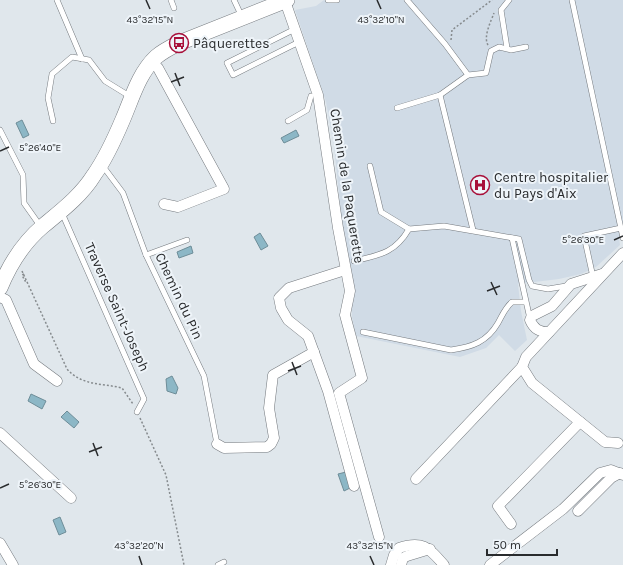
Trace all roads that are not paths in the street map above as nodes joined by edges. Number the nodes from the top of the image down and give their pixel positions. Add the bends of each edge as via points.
1 (57, 0) edge
2 (171, 0) edge
3 (234, 0) edge
4 (286, 0) edge
5 (328, 0) edge
6 (337, 0) edge
7 (407, 0) edge
8 (509, 0) edge
9 (572, 0) edge
10 (174, 8) dead end
11 (242, 19) junction
12 (295, 29) junction
13 (300, 42) junction
14 (526, 47) dead end
15 (507, 48) junction
16 (82, 59) junction
17 (152, 62) junction
18 (468, 75) junction
19 (440, 95) junction
20 (311, 96) dead end
21 (132, 97) junction
22 (397, 108) dead end
23 (53, 121) dead end
24 (288, 121) dead end
25 (0, 130) edge
26 (101, 164) junction
27 (370, 166) dead end
28 (164, 204) dead end
29 (62, 212) junction
30 (41, 227) junction
31 (621, 228) junction
32 (409, 229) junction
33 (472, 230) junction
34 (512, 238) junction
35 (623, 238) edge
36 (187, 240) dead end
37 (623, 253) edge
38 (146, 255) junction
39 (354, 261) dead end
40 (6, 270) edge
41 (345, 270) junction
42 (589, 282) junction
43 (571, 284) junction
44 (532, 286) junction
45 (0, 288) edge
46 (524, 293) junction
47 (0, 297) edge
48 (525, 302) junction
49 (530, 320) junction
50 (364, 332) dead end
51 (549, 332) junction
52 (532, 350) junction
53 (314, 352) junction
54 (522, 367) junction
55 (57, 382) dead end
56 (137, 412) road end
57 (580, 422) junction
58 (0, 433) edge
59 (618, 443) dead end
60 (217, 444) joint
61 (621, 474) edge
62 (416, 479) dead end
63 (354, 486) dead end
64 (71, 498) dead end
65 (578, 511) dead end
66 (511, 524) dead end
67 (379, 537) dead end
68 (0, 543) edge
69 (430, 549) junction
70 (224, 562) dead end
71 (13, 565) edge
72 (218, 565) edge
73 (391, 565) edge
74 (401, 565) edge
75 (444, 565) edge
76 (490, 565) edge

1 - 16 lane
2 - 10 lane
3 - 11 lane
4 - 11 main road
4 - 12 street, Chemin de la Paquerette
5 - 6 lane
7 - 18 lane
8 - 15 lane via 500,10
9 - 31 lane
11 - 17 main road via 165,50
12 - 13 street, Chemin de la Paquerette
12 - 13 lane via 227,63 233,75
13 - 41 street, Chemin de la Paquerette via 318,95
14 - 15 lane via 511,50
15 - 18 lane via 498,47 491,51 486,73
16 - 21 lane via 89,60 105,81
16 - 23 lane via 72,57 52,74 48,98
17 - 21 main road
17 - 28 street via 158,68 224,189 178,207
18 - 19 lane
19 - 22 lane
19 - 33 lane
20 - 24 lane via 307,110
21 - 26 main road
25 - 30 lane via 23,175 24,203
26 - 29 main road via 80,194
26 - 38 lane, Chemin du Pin via 123,193
27 - 32 lane via 381,212
29 - 30 main road
29 - 56 lane, Traverse Saint-Joseph via 144,399
30 - 40 main road
31 - 35 lane
31 - 42 lane via 584,236
32 - 33 lane via 444,226
32 - 39 lane via 402,241 386,254
33 - 34 lane
34 - 44 lane via 519,239
34 - 46 lane
36 - 38 lane
37 - 42 street via 604,274
38 - 60 lane, Chemin du Pin via 204,376
40 - 45 main road
41 - 53 street via 289,288 279,298 288,320 308,336
41 - 67 street, Chemin de la Paquerette via 350,291 346,315 362,378 339,393
42 - 43 street
42 - 51 street
43 - 44 lane via 548,289
43 - 49 street via 552,306 535,313
44 - 46 lane
46 - 48 lane
47 - 55 street via 6,300 34,364
48 - 49 lane
48 - 50 lane via 512,302 505,308 490,335 477,345 466,348 451,350
49 - 51 street via 536,329
49 - 52 street
51 - 52 street
52 - 54 street
53 - 60 street via 273,375 269,408 274,438 271,444 267,447 224,448
53 - 63 street via 328,391
54 - 57 street via 532,383
54 - 62 street
57 - 59 street via 605,442
57 - 66 street via 498,506
58 - 64 street
61 - 65 street via 611,478
61 - 76 street via 611,470 600,473 563,510
68 - 71 street
69 - 73 street via 423,545 399,548
69 - 74 street via 407,556
69 - 75 street
70 - 72 lane

